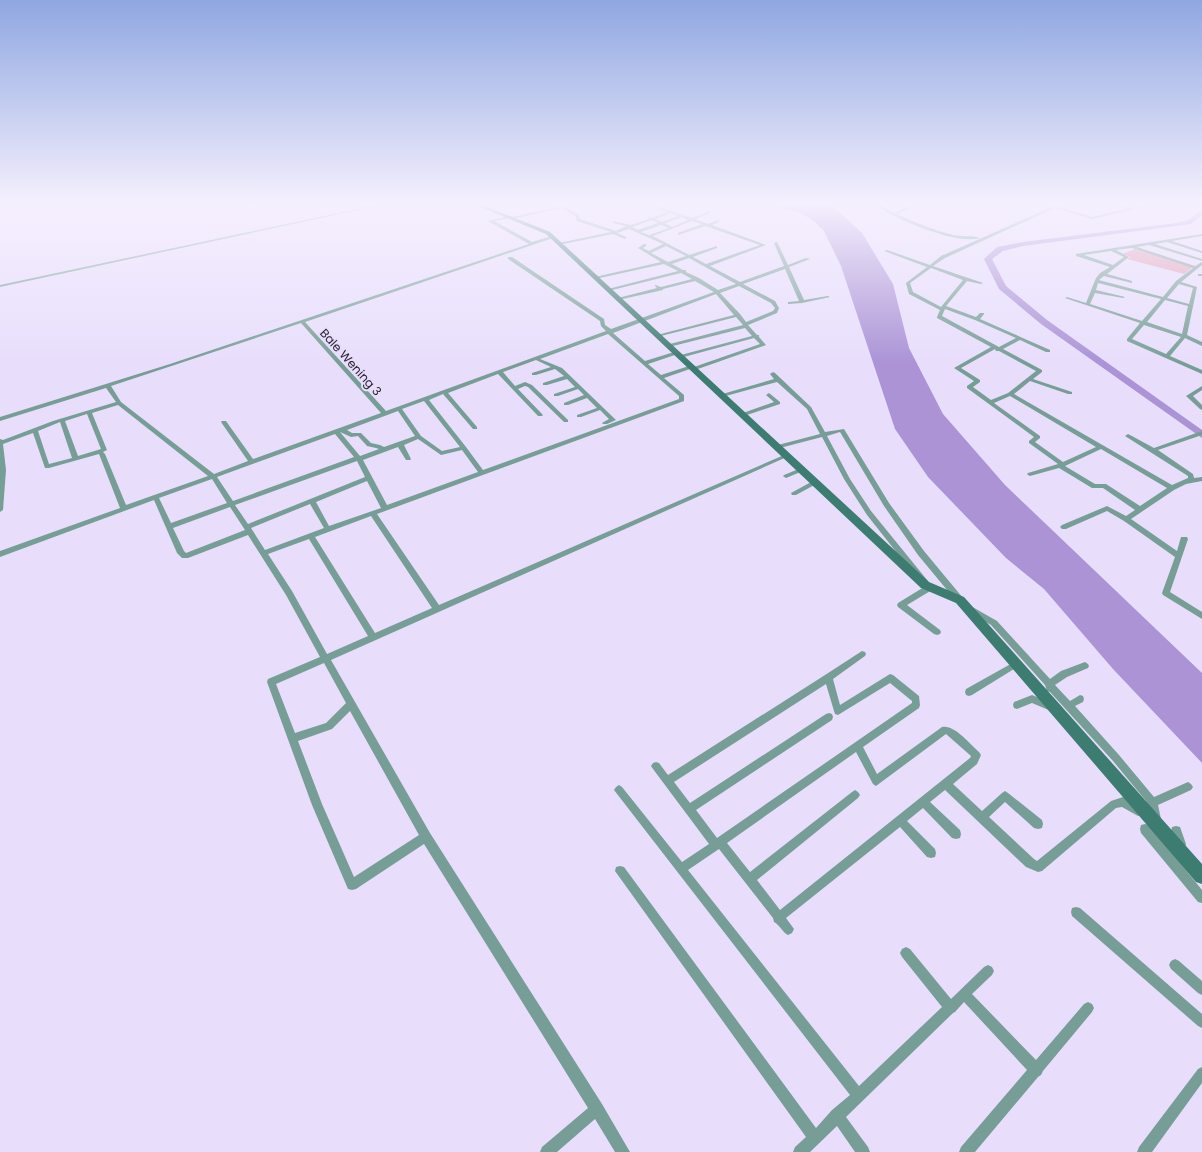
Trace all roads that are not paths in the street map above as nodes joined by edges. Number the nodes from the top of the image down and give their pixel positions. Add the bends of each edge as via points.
1 (141, 256) edge
2 (496, 256) edge
3 (572, 256) edge
4 (654, 256) edge
5 (690, 256) joint
6 (734, 256) edge
7 (782, 256) edge
8 (901, 256) edge
9 (949, 256) edge
10 (1080, 256) edge
11 (1125, 256) edge
12 (1160, 256) edge
13 (1186, 256) edge
14 (510, 258) dead end
15 (808, 260) dead end
16 (1202, 261) edge
17 (666, 263) junction
18 (708, 265) junction
19 (930, 265) junction
20 (1112, 266) junction
21 (787, 267) junction
22 (1197, 268) junction
23 (684, 272) junction
24 (1102, 274) junction
25 (597, 278) junction
26 (697, 279) junction
27 (966, 279) junction
28 (1096, 281) junction
29 (1130, 282) dead end
30 (1178, 282) junction
31 (741, 283) junction
32 (981, 284) dead end
33 (1202, 285) edge
34 (0, 286) edge
35 (1195, 287) junction
36 (610, 290) junction
37 (1092, 291) junction
38 (717, 292) junction
39 (828, 297) dead end
40 (1123, 297) dead end
41 (1067, 298) dead end
42 (1164, 298) junction
43 (620, 300) junction
44 (802, 302) junction
45 (790, 303) dead end
46 (1088, 304) junction
47 (1189, 305) junction
48 (943, 308) junction
49 (982, 314) dead end
50 (738, 315) junction
51 (977, 320) junction
52 (642, 321) junction
53 (302, 322) dead end
54 (1145, 322) junction
55 (746, 325) junction
56 (610, 332) junction
57 (658, 336) junction
58 (757, 336) junction
59 (1184, 336) junction
60 (1020, 338) junction
61 (1202, 344) edge
62 (669, 346) junction
63 (996, 349) junction
64 (1048, 351) dead end
65 (678, 355) junction
66 (1166, 357) junction
67 (537, 359) junction
68 (645, 363) junction
69 (556, 367) junction
70 (692, 368) junction
71 (1202, 372) edge
72 (500, 373) junction
73 (534, 374) dead end
74 (773, 374) dead end
75 (567, 376) junction
76 (661, 377) junction
77 (778, 380) junction
78 (1031, 380) junction
79 (545, 384) dead end
80 (106, 385) junction
81 (579, 387) junction
82 (515, 388) junction
83 (1202, 388) edge
84 (445, 393) junction
85 (1070, 393) dead end
86 (770, 394) dead end
87 (1010, 394) junction
88 (556, 395) dead end
89 (722, 395) junction
90 (588, 396) junction
91 (426, 400) junction
92 (991, 402) junction
93 (120, 403) junction
94 (566, 404) dead end
95 (601, 408) junction
96 (1202, 408) edge
97 (399, 409) junction
98 (89, 412) junction
99 (385, 414) junction
100 (540, 415) dead end
101 (742, 415) junction
102 (579, 416) dead end
103 (0, 419) edge
104 (62, 420) junction
105 (566, 421) dead end
106 (224, 422) dead end
107 (592, 427) dead end
108 (475, 428) dead end
109 (35, 429) junction
110 (340, 431) junction
111 (1202, 433) edge
112 (823, 435) junction
113 (1128, 436) dead end
114 (418, 437) junction
115 (1, 442) edge
116 (400, 444) junction
117 (776, 447) junction
118 (1101, 447) junction
119 (464, 448) junction
120 (384, 450) junction
121 (1153, 450) junction
122 (102, 454) dead end
123 (786, 456) junction
124 (358, 458) junction
125 (76, 459) junction
126 (408, 459) dead end
127 (252, 462) junction
128 (1061, 465) junction
129 (801, 470) junction
130 (2, 471) edge
131 (481, 472) junction
132 (1030, 474) dead end
133 (786, 476) dead end
134 (214, 477) junction
135 (369, 478) junction
136 (1202, 479) edge
137 (816, 483) junction
138 (1, 486) edge
139 (1172, 488) junction
140 (794, 493) dead end
141 (156, 498) junction
142 (312, 501) junction
143 (231, 503) junction
144 (385, 508) junction
145 (1139, 509) junction
146 (0, 510) edge
147 (124, 510) junction
148 (372, 513) junction
149 (1126, 519) junction
150 (170, 526) junction
151 (1064, 527) dead end
152 (248, 529) junction
153 (328, 530) junction
154 (311, 536) junction
155 (1184, 539) dead end
156 (264, 553) junction
157 (0, 554) edge
158 (1179, 556) junction
159 (948, 596) junction
160 (437, 609) junction
161 (1202, 616) edge
162 (936, 632) dead end
163 (373, 637) junction
164 (862, 654) dead end
165 (326, 659) junction
166 (1016, 664) junction
167 (1084, 666) dead end
168 (828, 678) junction
169 (1049, 685) junction
170 (969, 692) dead end
171 (1080, 700) dead end
172 (351, 704) junction
173 (1018, 705) dead end
174 (1060, 707) junction
175 (829, 717) dead end
176 (293, 738) junction
177 (857, 746) junction
178 (656, 766) dead end
179 (667, 781) junction
180 (946, 784) junction
181 (1188, 788) dead end
182 (619, 790) dead end
183 (855, 795) dead end
184 (924, 802) junction
185 (1152, 802) junction
186 (689, 809) junction
187 (982, 817) junction
188 (900, 820) junction
189 (1156, 823) junction
190 (1038, 824) dead end
191 (1176, 831) dead end
192 (956, 834) dead end
193 (426, 837) junction
194 (718, 843) junction
195 (1179, 850) junction
196 (931, 853) dead end
197 (681, 869) junction
198 (620, 871) dead end
199 (1202, 876) edge
200 (750, 879) junction
201 (1202, 898) edge
202 (1076, 912) dead end
203 (778, 918) junction
204 (788, 929) dead end
205 (906, 954) dead end
206 (1176, 965) dead end
207 (988, 971) dead end
208 (1202, 989) edge
209 (965, 995) junction
210 (951, 1008) junction
211 (1088, 1008) dead end
212 (1202, 1022) edge
213 (1037, 1071) junction
214 (1202, 1073) edge
215 (858, 1095) junction
216 (597, 1109) junction
217 (837, 1115) junction
218 (814, 1138) junction
219 (547, 1152) edge
220 (623, 1152) edge
221 (800, 1152) edge
222 (863, 1152) edge
223 (966, 1152) edge
224 (1144, 1152) edge

1 - 34 street
2 - 80 street
3 - 25 street
4 - 17 street
5 - 17 street
5 - 18 street
6 - 18 street
7 - 21 street
8 - 19 street
9 - 19 street
10 - 20 street
11 - 20 street via 1128,257
12 - 22 street
13 - 16 street
14 - 56 street via 602,320
15 - 21 street
16 - 22 street
17 - 23 street
17 - 25 street
18 - 31 street
19 - 27 street
19 - 48 street via 908,284 909,291
20 - 24 street
21 - 31 street
21 - 44 street
22 - 30 street
23 - 26 street
23 - 36 street
24 - 28 street
24 - 29 street
25 - 36 street
26 - 38 street
26 - 43 street
27 - 32 street
27 - 48 street
28 - 37 street
28 - 42 street
30 - 35 street
30 - 42 street
31 - 38 street
31 - 55 street via 773,301 776,308 775,312
33 - 35 street
35 - 47 street
36 - 43 street
37 - 40 street
37 - 46 street
38 - 50 street
38 - 52 street
39 - 44 street
41 - 46 street
42 - 47 street
42 - 54 street
43 - 52 street
44 - 45 street
46 - 54 street
47 - 59 street
48 - 51 street
48 - 63 street via 940,319
49 - 51 street
50 - 55 street
50 - 57 street
51 - 60 street
52 - 56 street
52 - 57 street
53 - 99 street, Bale Wening 3
54 - 59 street
54 - 66 street via 1129,340
55 - 58 street
55 - 62 street
56 - 67 street
56 - 68 street
57 - 62 street
58 - 65 street
58 - 70 street via 763,345
59 - 61 street
59 - 66 street
60 - 63 street
60 - 64 street
62 - 65 street
63 - 78 street via 1040,371
63 - 92 street via 958,368 977,380 969,386
65 - 68 street
65 - 70 street
66 - 71 street
67 - 69 street
67 - 72 street
68 - 76 street
69 - 73 street
69 - 75 street
70 - 76 street
70 - 89 street
72 - 82 street
72 - 84 street
74 - 77 street
75 - 79 street
75 - 81 street
76 - 131 street via 682,396 682,400
77 - 89 street
77 - 112 street via 807,406
78 - 85 street
78 - 87 street
80 - 93 street
80 - 103 street
81 - 88 street
81 - 90 street
82 - 100 street
82 - 105 street via 525,384 530,386
83 - 96 street via 1190,396
84 - 91 street
84 - 108 street
86 - 101 street via 778,403
87 - 92 street
87 - 118 street
89 - 101 street
90 - 94 street
90 - 95 street
91 - 97 street
91 - 119 street
92 - 128 street via 1039,438 1031,442
93 - 98 street
93 - 134 street
95 - 102 street
95 - 107 street via 614,420
97 - 99 street
97 - 114 street
98 - 104 street
98 - 125 street via 104,450
99 - 110 street
101 - 117 street
104 - 109 street
104 - 125 street
106 - 127 street
109 - 115 street
109 - 125 street via 47,467
110 - 120 street via 359,434 369,445
110 - 124 street
110 - 127 street
111 - 121 street
112 - 117 street
112 - 159 street via 869,513
112 - 159 street via 842,430 886,504
113 - 121 street
114 - 116 street
114 - 119 street via 441,453
115 - 130 street
116 - 120 street
116 - 126 street
117 - 123 street
118 - 128 street
118 - 139 street
119 - 131 street
120 - 124 street
121 - 139 street via 1191,475 1191,479
122 - 147 street
123 - 129 street
123 - 160 street
124 - 135 street
124 - 143 street
127 - 134 street
128 - 132 street
128 - 145 street via 1094,486 1104,486
129 - 133 street
129 - 137 street
130 - 138 street
131 - 144 street
134 - 141 street
134 - 143 street
135 - 142 street
135 - 144 street
136 - 139 street
137 - 140 street
137 - 159 street
138 - 146 street
139 - 145 street
141 - 147 street
141 - 150 street
142 - 152 street
142 - 153 street
143 - 150 street
143 - 152 street
144 - 148 street
145 - 149 street
147 - 157 street
148 - 153 street
148 - 160 street
149 - 151 street via 1107,508
149 - 158 street
150 - 152 street via 185,556
152 - 156 street
153 - 154 street
154 - 156 street
154 - 163 street
155 - 158 street
156 - 165 street
158 - 161 street via 1166,593
159 - 162 street via 901,605
159 - 166 street
159 - 169 street via 994,624
160 - 163 street
163 - 165 street
164 - 168 street
165 - 172 street
165 - 176 street via 271,682
166 - 170 street
166 - 174 street
167 - 169 street via 1064,674
168 - 177 street via 838,711 887,679 893,680 916,699 916,705
168 - 179 street
169 - 174 street
169 - 174 street
171 - 174 street
172 - 176 street via 329,726
172 - 193 street
173 - 174 street via 1032,699
174 - 185 street via 1116,758
174 - 189 street
175 - 186 street
176 - 193 street via 317,805 352,884
177 - 180 street via 876,781 947,730 976,755 974,761
177 - 194 street
178 - 179 street
179 - 186 street
180 - 184 street
180 - 187 street
181 - 185 street
182 - 197 street
183 - 200 street
184 - 188 street
184 - 192 street
185 - 189 street
186 - 194 street
187 - 189 street via 1038,867 1114,804 1123,802
187 - 190 street via 1005,796
188 - 196 street
188 - 203 street
189 - 195 street
191 - 195 street via 1181,844
193 - 216 street
194 - 197 street
194 - 200 street
195 - 199 street
195 - 201 street via 1152,830 1145,829
197 - 215 street
198 - 218 street
200 - 203 street
202 - 212 street
203 - 204 street
205 - 210 street
206 - 208 street
207 - 209 street
209 - 210 street
209 - 213 street
210 - 215 street
211 - 213 street
213 - 223 street
214 - 224 street
215 - 217 street
216 - 219 street
216 - 220 street
217 - 218 street
217 - 222 street
218 - 221 street

